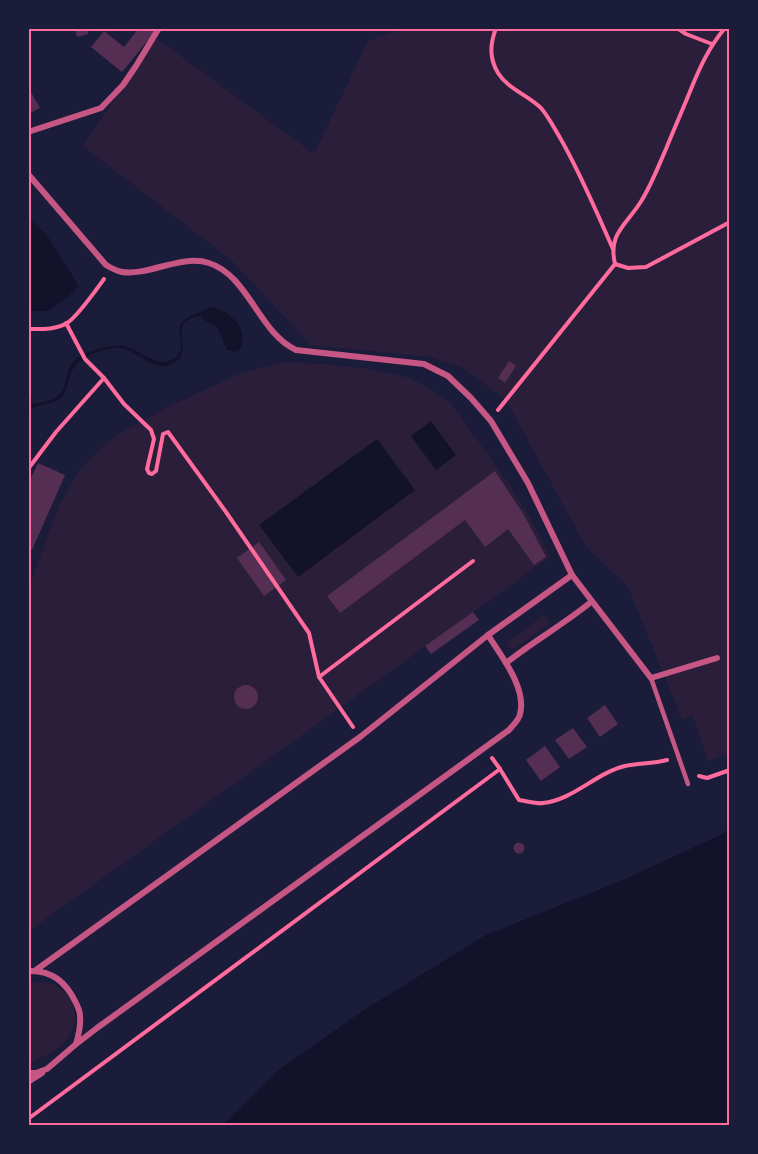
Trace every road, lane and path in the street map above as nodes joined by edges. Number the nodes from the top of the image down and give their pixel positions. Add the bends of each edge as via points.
1 (159, 28) edge
2 (496, 28) edge
3 (676, 28) edge
4 (725, 28) edge
5 (712, 44) junction
6 (28, 132) edge
7 (28, 174) edge
8 (729, 222) edge
9 (613, 250) junction
10 (615, 264) junction
11 (110, 268) junction
12 (66, 323) junction
13 (28, 330) edge
14 (104, 378) junction
15 (491, 421) junction
16 (28, 469) edge
17 (473, 561) dead end
18 (572, 575) junction
19 (591, 602) junction
20 (488, 635) junction
21 (717, 658) dead end
22 (506, 663) junction
23 (318, 677) junction
24 (651, 678) junction
25 (360, 737) junction
26 (484, 748) junction
27 (678, 757) junction
28 (500, 770) junction
29 (729, 770) edge
30 (688, 784) dead end
31 (36, 970) junction
32 (28, 971) edge
33 (75, 1044) junction
34 (47, 1069) junction
35 (28, 1073) edge
36 (28, 1082) edge
37 (28, 1119) edge

1 - 6 street via 123,85 101,108
2 - 9 path via 490,48 498,73 550,120 571,156
3 - 5 path
4 - 5 path
5 - 9 path via 652,183 620,229
7 - 11 street
8 - 10 path via 646,267
9 - 10 path
10 - 15 path
11 - 12 path
11 - 15 street via 124,273 191,261 208,263 237,284 285,345 296,350 424,364 448,376
12 - 13 path
12 - 14 path via 84,357
14 - 16 path
14 - 23 path via 153,434 149,473 156,471 163,434 168,432 173,438 309,633
15 - 18 street via 528,483
17 - 23 path
18 - 19 street
18 - 20 street
19 - 22 street
19 - 24 street
20 - 22 street
20 - 25 street
21 - 24 street
22 - 26 street via 516,681 520,716 509,730
23 - 25 path
24 - 27 lane
25 - 31 street
26 - 28 path
26 - 33 street
27 - 28 path via 624,766 560,799 541,803 519,800
27 - 29 path via 700,777
27 - 30 lane
28 - 37 path
31 - 32 street
31 - 33 street via 66,985 74,998 81,1029
33 - 34 street
34 - 35 street
34 - 36 street

